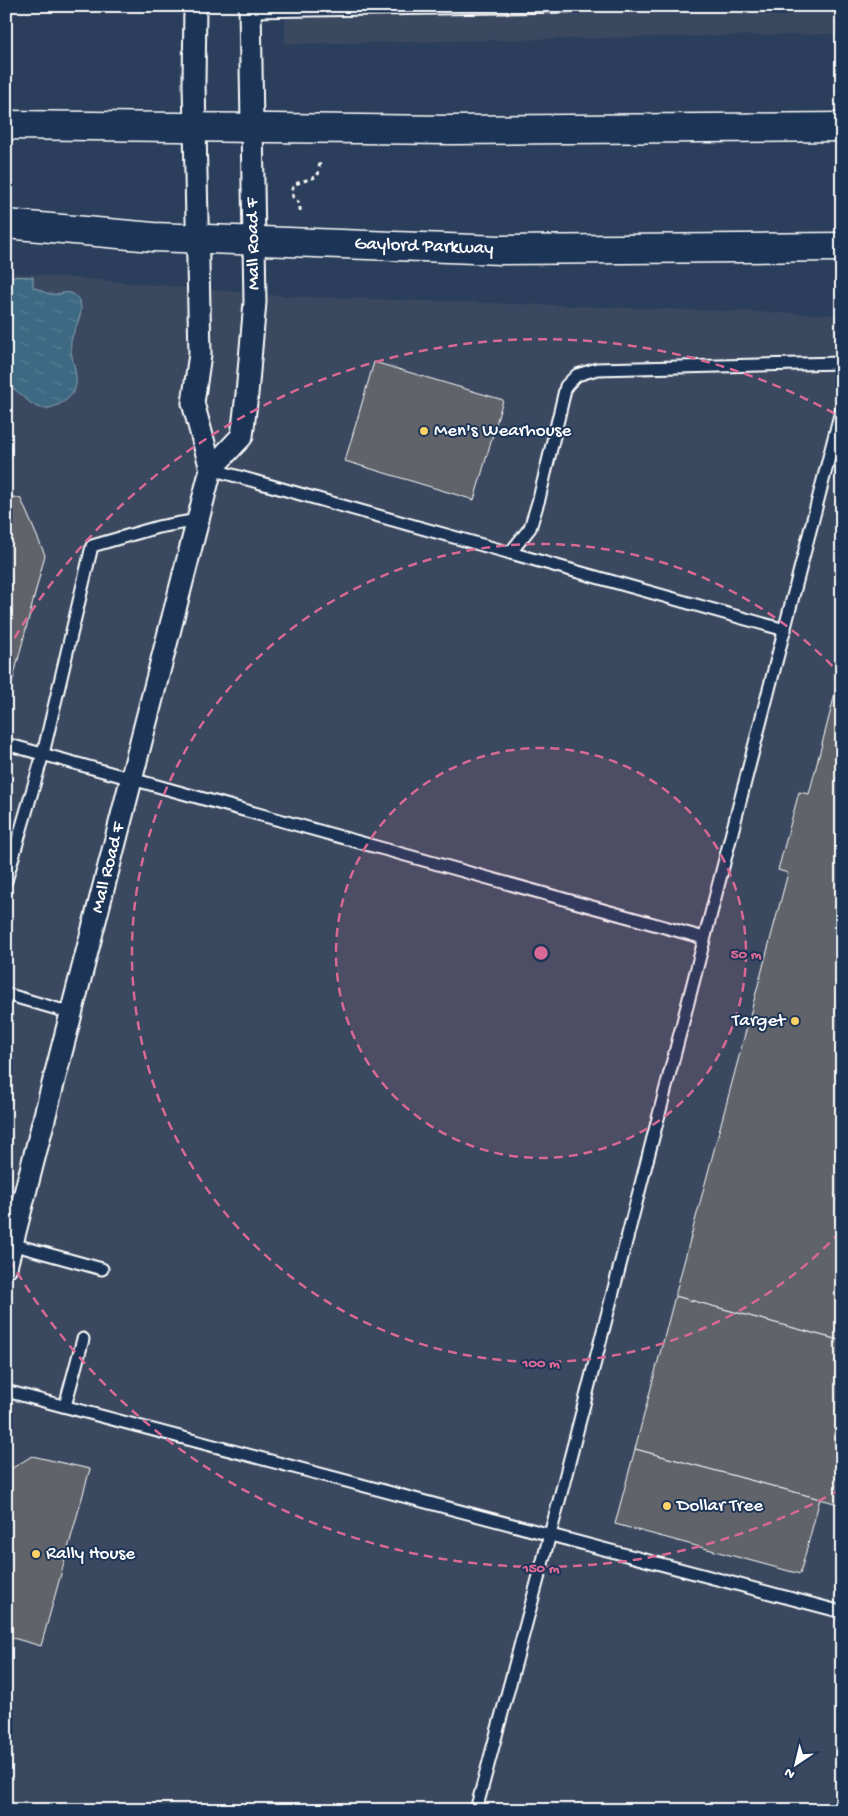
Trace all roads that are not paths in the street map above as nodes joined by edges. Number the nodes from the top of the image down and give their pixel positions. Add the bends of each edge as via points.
1 (195, 6) edge
2 (568, 6) edge
3 (321, 8) edge
4 (250, 9) edge
5 (6, 125) edge
6 (195, 127) junction
7 (842, 127) edge
8 (252, 128) junction
9 (6, 224) edge
10 (198, 238) junction
11 (254, 240) junction
12 (842, 247) edge
13 (842, 363) edge
14 (842, 407) edge
15 (837, 445) edge
16 (211, 469) junction
17 (198, 520) junction
18 (510, 552) junction
19 (784, 630) junction
20 (6, 744) edge
21 (43, 754) junction
22 (131, 779) junction
23 (6, 881) edge
24 (704, 938) junction
25 (6, 994) edge
26 (71, 1013) junction
27 (9, 1244) edge
28 (6, 1267) edge
29 (102, 1270) dead end
30 (83, 1339) dead end
31 (6, 1391) edge
32 (65, 1406) junction
33 (550, 1535) junction
34 (842, 1612) edge
35 (476, 1810) edge

1 - 6 street, Mall Road F
2 - 3 lane
3 - 4 lane
4 - 8 street, Mall Road F
5 - 6 street
6 - 8 street
6 - 10 street, Mall Road F
7 - 8 street
8 - 11 street, Mall Road F
9 - 10 street, Gaylord Parkway
10 - 11 street, Gaylord Parkway
10 - 16 street, Mall Road F via 200,354 193,403
11 - 12 street, Gaylord Parkway via 502,250
11 - 16 street, Mall Road F via 255,302 242,436
13 - 18 lane via 597,369 577,375 566,386 530,528
14 - 15 lane
15 - 19 lane
16 - 17 street, Mall Road F
16 - 18 lane
17 - 21 lane via 158,527 92,546
17 - 22 street, Mall Road F
18 - 19 lane
19 - 24 lane
20 - 21 lane
21 - 22 lane
21 - 23 lane
22 - 24 lane
22 - 26 street, Mall Road F
24 - 33 lane
25 - 26 lane
26 - 27 street, Mall Road F
27 - 28 street, Mall Road F
27 - 29 lane
30 - 32 lane
31 - 32 lane
32 - 33 lane
33 - 34 lane
33 - 35 lane

